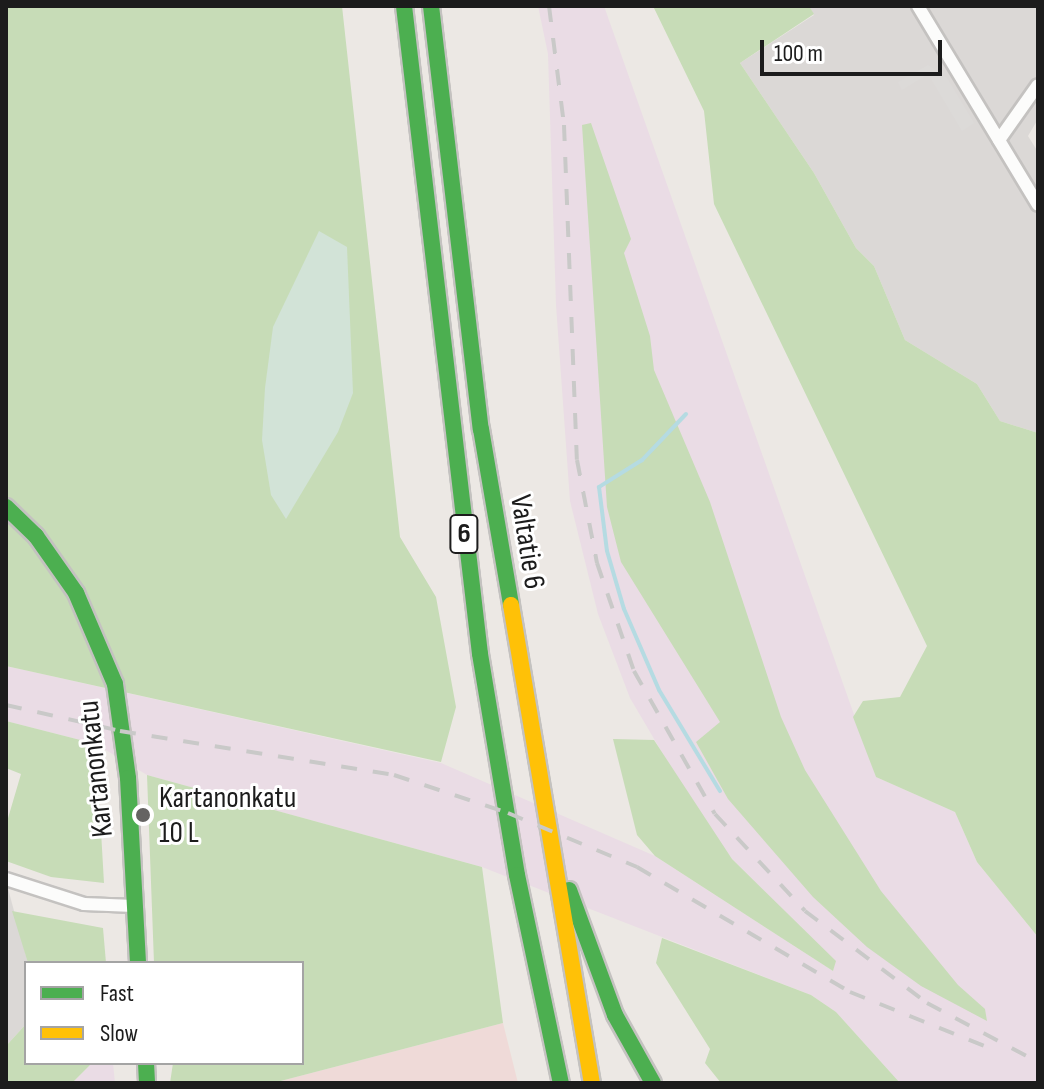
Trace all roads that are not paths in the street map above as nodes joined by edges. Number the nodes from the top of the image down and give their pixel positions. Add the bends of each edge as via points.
1 (404, 6) edge
2 (431, 6) edge
3 (918, 6) edge
4 (1038, 85) edge
5 (999, 140) junction
6 (1038, 205) edge
7 (6, 507) edge
8 (542, 803) junction
9 (6, 879) edge
10 (134, 906) junction
11 (138, 961) edge
12 (561, 1083) edge
13 (592, 1083) edge
14 (653, 1083) edge

1 - 12 main road, Valtatie 6 / 6 via 480,654 517,875
2 - 8 main road, Valtatie 6 / 6 via 481,429
3 - 5 street
4 - 5 street
5 - 6 street
7 - 10 main road, Kartanonkatu via 70,583 115,684 128,778
8 - 13 main road, Valtatie 6 / 6
8 - 14 main road via 577,917 615,1015
9 - 10 street via 84,904
10 - 11 main road, Kartanonkatu

